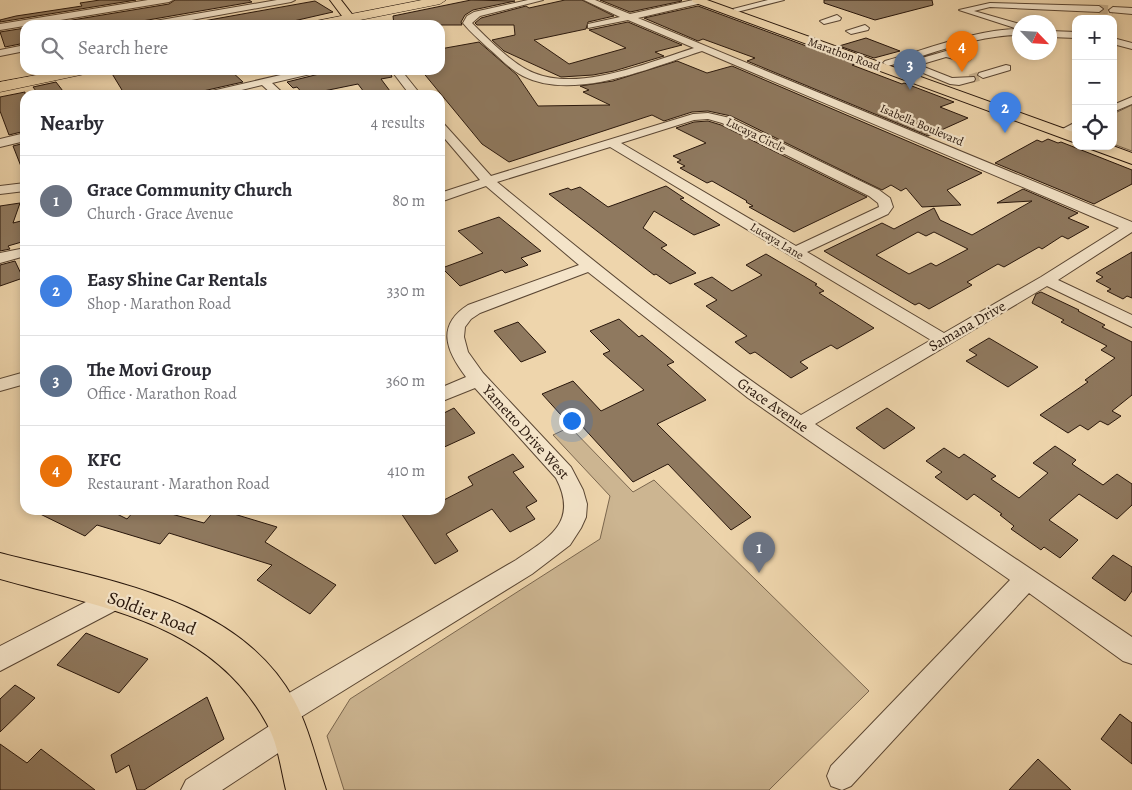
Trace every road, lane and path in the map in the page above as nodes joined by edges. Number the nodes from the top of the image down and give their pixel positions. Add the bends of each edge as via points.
1 (169, 0) edge
2 (291, 0) edge
3 (335, 0) edge
4 (418, 0) edge
5 (440, 0) edge
6 (539, 0) edge
7 (588, 0) edge
8 (702, 0) edge
9 (780, 0) edge
10 (224, 3) dead end
11 (240, 8) junction
12 (737, 9) junction
13 (1099, 9) tunnel mouth
14 (1113, 10) tunnel mouth
15 (1132, 11) edge
16 (629, 17) junction
17 (838, 18) dead end
18 (350, 19) edge
19 (41, 20) edge
20 (176, 20) edge
21 (824, 21) dead end
22 (20, 24) edge
23 (1012, 25) edge
24 (590, 26) dead end
25 (0, 27) edge
26 (865, 28) dead end
27 (851, 31) dead end
28 (1012, 32) edge
29 (1057, 35) edge
30 (1072, 36) edge
31 (1117, 42) edge
32 (1132, 46) edge
33 (702, 48) junction
34 (20, 49) edge
35 (0, 53) edge
36 (966, 60) tunnel mouth
37 (888, 63) junction
38 (1006, 68) dead end
39 (60, 75) edge
40 (294, 75) edge
41 (400, 75) edge
42 (983, 75) tunnel mouth
43 (970, 79) tunnel mouth
44 (264, 82) junction
45 (0, 87) edge
46 (229, 90) edge
47 (274, 90) edge
48 (412, 90) edge
49 (1132, 100) edge
50 (1117, 106) edge
51 (1072, 131) edge
52 (445, 132) edge
53 (20, 138) edge
54 (0, 143) edge
55 (612, 143) junction
56 (1117, 145) edge
57 (1108, 150) edge
58 (1132, 150) edge
59 (1132, 159) edge
60 (488, 182) junction
61 (20, 188) edge
62 (0, 190) edge
63 (445, 196) edge
64 (1131, 227) edge
65 (795, 252) junction
66 (20, 253) edge
67 (0, 258) edge
68 (590, 266) junction
69 (1047, 280) junction
70 (1132, 322) edge
71 (942, 339) junction
72 (20, 379) edge
73 (478, 380) junction
74 (0, 384) edge
75 (445, 394) edge
76 (800, 424) junction
77 (0, 566) edge
78 (1026, 579) junction
79 (117, 597) junction
80 (1132, 652) edge
81 (0, 658) edge
82 (285, 722) junction
83 (841, 776) dead end
84 (196, 790) edge
85 (306, 790) edge

1 - 19 street
2 - 11 street
3 - 18 main road
4 - 18 highway
5 - 18 highway
6 - 33 street via 477,14 467,23 516,68 548,80 598,78
7 - 16 street, Isabella Boulevard
8 - 12 main road, Marathon Road
8 - 16 street
8 - 51 main road, Marathon Road
9 - 12 street
10 - 11 street
11 - 20 street
12 - 37 main road, Marathon Road
13 - 23 street via 990,5 963,10
14 - 15 street
16 - 24 street
16 - 33 street, Isabella Boulevard
17 - 21 street
22 - 25 street
26 - 27 street
28 - 37 street
29 - 30 street
31 - 32 street
33 - 64 street, Isabella Boulevard
34 - 35 street
36 - 43 street via 946,54 909,65 952,82
37 - 51 main road, Marathon Road
38 - 42 street
39 - 45 highway
40 - 44 street
41 - 48 street
44 - 46 street
44 - 47 street
49 - 50 street
52 - 60 street, Grace Avenue
53 - 54 street
55 - 60 street, Lucaya Circle
55 - 65 street, Lucaya Lane
55 - 65 street, Lucaya Circle via 693,117 715,116 885,201 883,211
56 - 58 main road
57 - 59 main road
60 - 63 street, Lucaya Circle
60 - 68 street, Grace Avenue
61 - 62 street
64 - 69 street, Samana Drive
65 - 71 street, Lucaya Lane
66 - 67 street
68 - 73 street, Yametto Drive West via 494,300 461,318 455,342
68 - 76 street, Grace Avenue
69 - 70 street
69 - 71 street, Samana Drive
71 - 76 street, Samana Drive
72 - 74 street
73 - 75 street
73 - 82 street, Yametto Drive West via 564,472 577,498 573,524 549,551
76 - 78 street, Grace Avenue
77 - 79 main road, Soldier Road
78 - 80 street, Grace Avenue
78 - 83 street
79 - 81 street
79 - 82 main road, Soldier Road via 177,618 215,640 247,666 273,698
82 - 84 street
82 - 85 main road, Soldier Road

